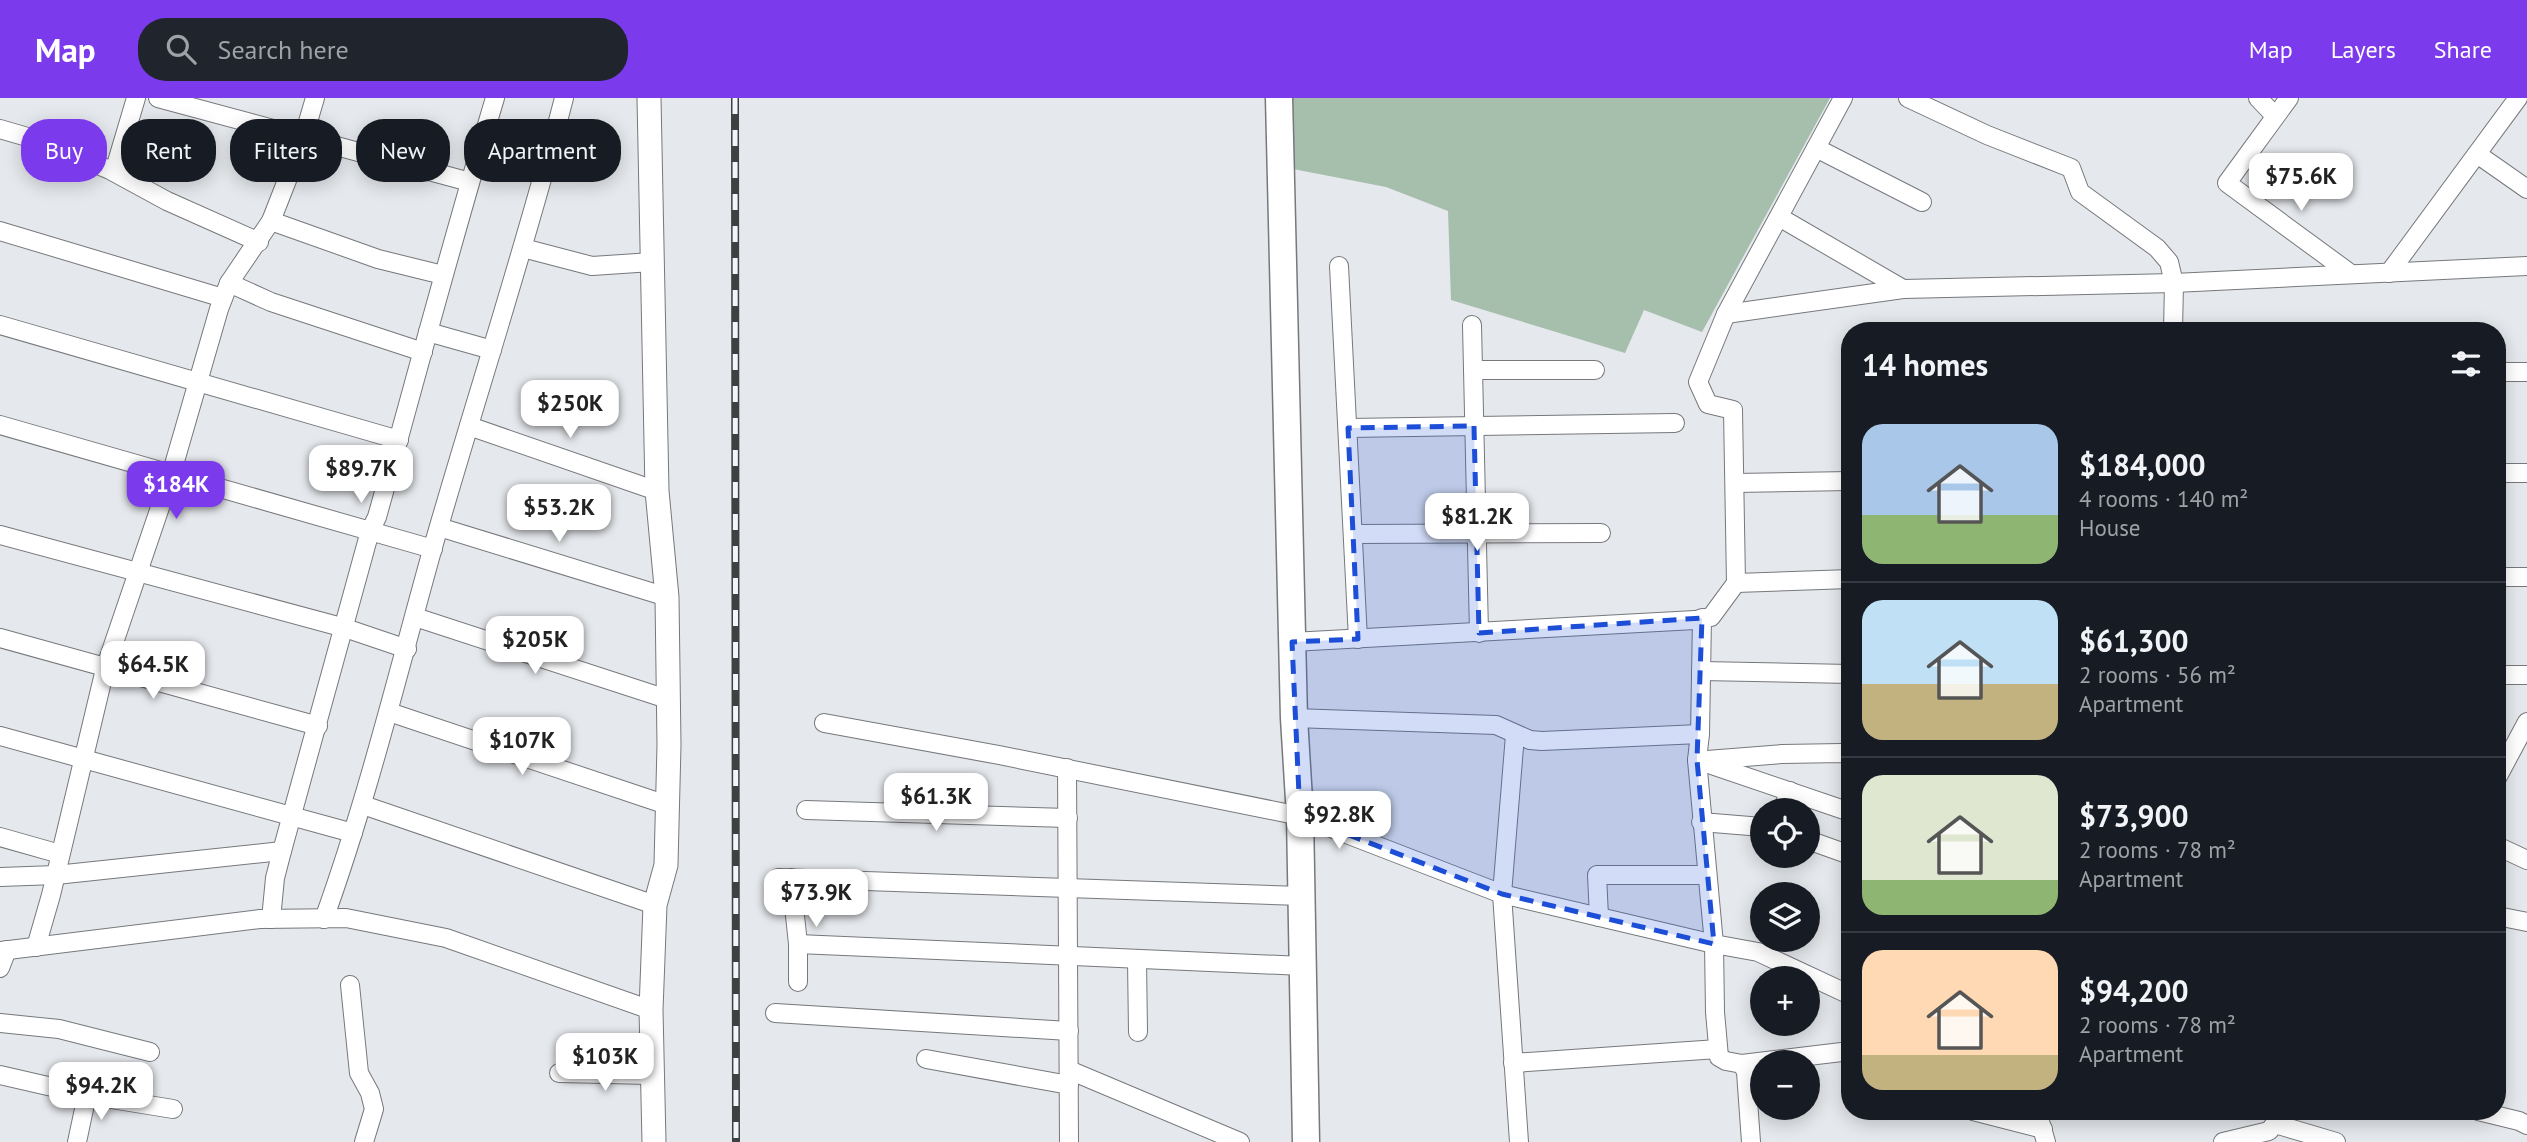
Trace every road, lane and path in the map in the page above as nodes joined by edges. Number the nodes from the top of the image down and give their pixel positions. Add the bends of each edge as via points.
1 (136, 98) edge
2 (158, 98) edge
3 (315, 98) edge
4 (495, 98) edge
5 (564, 98) edge
6 (649, 98) edge
7 (1279, 98) edge
8 (1843, 98) edge
9 (1908, 98) edge
10 (2258, 98) edge
11 (2289, 98) edge
12 (2518, 98) edge
13 (2275, 116) junction
14 (232, 119) edge
15 (309, 119) edge
16 (489, 119) edge
17 (0, 129) edge
18 (1816, 148) junction
19 (342, 149) edge
20 (2477, 154) junction
21 (114, 172) junction
22 (464, 180) edge
23 (286, 182) edge
24 (470, 182) edge
25 (2527, 189) edge
26 (1922, 202) dead end
27 (1779, 217) junction
28 (271, 221) junction
29 (0, 231) edge
30 (259, 242) junction
31 (523, 248) junction
32 (652, 262) junction
33 (1339, 265) dead end
34 (2527, 266) edge
35 (2389, 272) junction
36 (2351, 274) junction
37 (443, 275) junction
38 (2174, 283) junction
39 (1903, 289) junction
40 (226, 291) junction
41 (1726, 314) junction
42 (2173, 322) edge
43 (0, 325) edge
44 (1472, 325) dead end
45 (428, 332) junction
46 (492, 350) junction
47 (424, 352) junction
48 (1472, 370) junction
49 (1595, 370) dead end
50 (2506, 372) edge
51 (2527, 372) edge
52 (198, 383) junction
53 (1675, 423) dead end
54 (0, 425) edge
55 (469, 426) junction
56 (1474, 426) junction
57 (1348, 428) junction
58 (399, 440) junction
59 (2506, 473) edge
60 (2527, 473) edge
61 (172, 475) junction
62 (1841, 481) edge
63 (1735, 483) junction
64 (657, 491) junction
65 (439, 527) junction
66 (370, 531) junction
67 (1476, 533) junction
68 (1601, 533) dead end
69 (0, 534) edge
70 (1353, 534) junction
71 (433, 550) junction
72 (138, 572) junction
73 (2506, 577) edge
74 (2527, 577) edge
75 (1841, 579) edge
76 (1735, 583) junction
77 (667, 597) junction
78 (415, 617) junction
79 (1702, 618) junction
80 (345, 628) junction
81 (1479, 633) junction
82 (0, 638) edge
83 (1358, 639) junction
84 (1292, 642) junction
85 (407, 649) junction
86 (105, 668) junction
87 (1701, 671) junction
88 (1841, 674) edge
89 (2506, 675) edge
90 (2527, 675) edge
91 (667, 699) junction
92 (389, 712) junction
93 (1294, 718) junction
94 (2527, 722) edge
95 (824, 723) dead end
96 (318, 726) junction
97 (1700, 734) junction
98 (1515, 735) junction
99 (0, 736) edge
100 (2521, 750) edge
101 (1841, 751) edge
102 (83, 758) junction
103 (1697, 760) junction
104 (1068, 768) junction
105 (2506, 768) edge
106 (1790, 791) junction
107 (1787, 798) edge
108 (363, 805) junction
109 (667, 806) junction
110 (1841, 809) edge
111 (806, 810) dead end
112 (292, 815) junction
113 (1300, 816) junction
114 (1068, 818) junction
115 (1701, 822) junction
116 (1750, 826) edge
117 (353, 833) junction
118 (0, 837) edge
119 (1820, 844) edge
120 (2506, 850) edge
121 (282, 851) junction
122 (1841, 852) edge
123 (60, 855) junction
124 (2527, 860) edge
125 (56, 875) junction
126 (1706, 875) junction
127 (0, 877) edge
128 (1068, 888) junction
129 (1502, 894) junction
130 (1302, 896) junction
131 (655, 905) junction
132 (1599, 917) junction
133 (2506, 918) edge
134 (271, 919) junction
135 (324, 919) junction
136 (2527, 922) edge
137 (799, 944) junction
138 (1714, 944) junction
139 (36, 947) junction
140 (3, 951) edge
141 (1069, 958) junction
142 (1137, 960) junction
143 (1303, 966) junction
144 (0, 968) edge
145 (798, 982) dead end
146 (350, 985) dead end
147 (1841, 991) edge
148 (651, 1010) junction
149 (775, 1013) dead end
150 (0, 1023) edge
151 (1069, 1031) junction
152 (1138, 1032) dead end
153 (1718, 1049) junction
154 (150, 1052) dead end
155 (1841, 1052) edge
156 (926, 1059) dead end
157 (1513, 1063) junction
158 (1742, 1064) junction
159 (559, 1073) dead end
160 (653, 1074) junction
161 (0, 1075) edge
162 (1069, 1078) junction
163 (87, 1094) junction
164 (173, 1109) dead end
165 (2506, 1118) edge
166 (1999, 1120) edge
167 (2278, 1120) edge
168 (2285, 1120) edge
169 (2527, 1125) edge
170 (2045, 1136) edge
171 (77, 1142) edge
172 (364, 1142) edge
173 (654, 1142) edge
174 (1069, 1142) edge
175 (1240, 1142) edge
176 (1306, 1142) edge
177 (1518, 1142) edge
178 (1751, 1142) edge
179 (2223, 1142) edge
180 (2336, 1142) edge

1 - 21 street
2 - 14 street
3 - 15 street
4 - 16 street
5 - 31 street
6 - 32 street
7 - 84 main road
8 - 18 street
9 - 38 street via 2071,168 2080,192 2157,248 2169,262
10 - 13 street
11 - 13 street
12 - 20 street
13 - 36 street via 2227,183
17 - 21 street
18 - 26 street
18 - 27 street
19 - 22 street
20 - 25 street
20 - 35 street
21 - 30 street
23 - 28 street
24 - 37 street
27 - 39 street
27 - 41 street
28 - 30 street
28 - 37 street via 378,259
29 - 40 street
30 - 40 street
31 - 32 street via 592,266
31 - 46 street
32 - 64 street
33 - 57 street
34 - 35 street
35 - 36 street
36 - 38 street
37 - 45 street
38 - 39 street
38 - 42 street
39 - 41 street
40 - 47 street
40 - 52 street
41 - 63 street via 1698,382 1708,404 1733,410
43 - 52 street
44 - 48 street
45 - 46 street
45 - 47 street
46 - 55 street
47 - 58 street
48 - 49 street
48 - 56 street
50 - 51 street
52 - 58 street
52 - 61 street
53 - 56 street
54 - 61 street
55 - 64 street
55 - 65 street
56 - 57 street
56 - 67 street
57 - 70 street
58 - 66 street
59 - 60 street
61 - 66 street
61 - 72 street
62 - 63 street
63 - 76 street
64 - 77 street
65 - 71 street
65 - 77 street
66 - 71 street
66 - 80 street
67 - 68 street
67 - 70 street
67 - 81 street
69 - 72 street
70 - 83 street
71 - 78 street
72 - 80 street
72 - 86 street
73 - 74 street
75 - 76 street
76 - 79 street via 1711,617
77 - 91 street
78 - 85 street
78 - 91 street
79 - 81 street
79 - 87 street
80 - 85 street
80 - 96 street
81 - 83 street
82 - 86 street
83 - 84 street
84 - 93 main road
85 - 92 street
86 - 96 street
86 - 102 street
87 - 88 street
87 - 97 street
89 - 90 street
91 - 109 street
92 - 108 street
92 - 109 street
93 - 98 street via 1496,725
93 - 113 main road
94 - 100 street
95 - 104 street
96 - 112 street
97 - 98 street via 1542,741
97 - 103 street
98 - 129 street
99 - 102 street
100 - 105 street
101 - 103 street
102 - 112 street
102 - 123 street
103 - 106 street
103 - 115 street
104 - 113 street
104 - 114 street
106 - 107 street
106 - 110 street
108 - 117 street
108 - 131 street
109 - 131 street via 666,865
111 - 114 street
112 - 117 street
112 - 121 street
113 - 129 street
113 - 130 main road
114 - 128 street
115 - 116 street
115 - 126 street
117 - 135 street
118 - 123 street
119 - 122 street
120 - 124 street
121 - 125 street
121 - 134 street
123 - 125 street
125 - 127 street
125 - 139 street
126 - 132 street via 1597,875
126 - 138 street
128 - 130 street
128 - 137 street via 784,878
128 - 141 street
129 - 132 street
129 - 157 street
130 - 143 main road
131 - 148 street
132 - 138 street
133 - 136 street
134 - 135 street
134 - 139 street
135 - 148 street via 345,918 446,938
137 - 141 street
137 - 145 street
138 - 147 street via 1758,952
138 - 153 street
139 - 140 street
140 - 144 street
141 - 142 street
141 - 151 street
142 - 143 street
142 - 152 street
143 - 176 main road
146 - 172 street via 359,1073 374,1109
148 - 160 street
149 - 151 street
150 - 154 street via 59,1028
151 - 162 street
153 - 157 street
153 - 158 street via 1719,1057
155 - 158 street
156 - 162 street
157 - 177 street
158 - 178 street
159 - 160 street
160 - 173 street
161 - 163 street
162 - 174 street
162 - 175 street
163 - 164 street
163 - 171 street
165 - 169 street
166 - 170 street
167 - 179 street via 2269,1131
168 - 180 street

